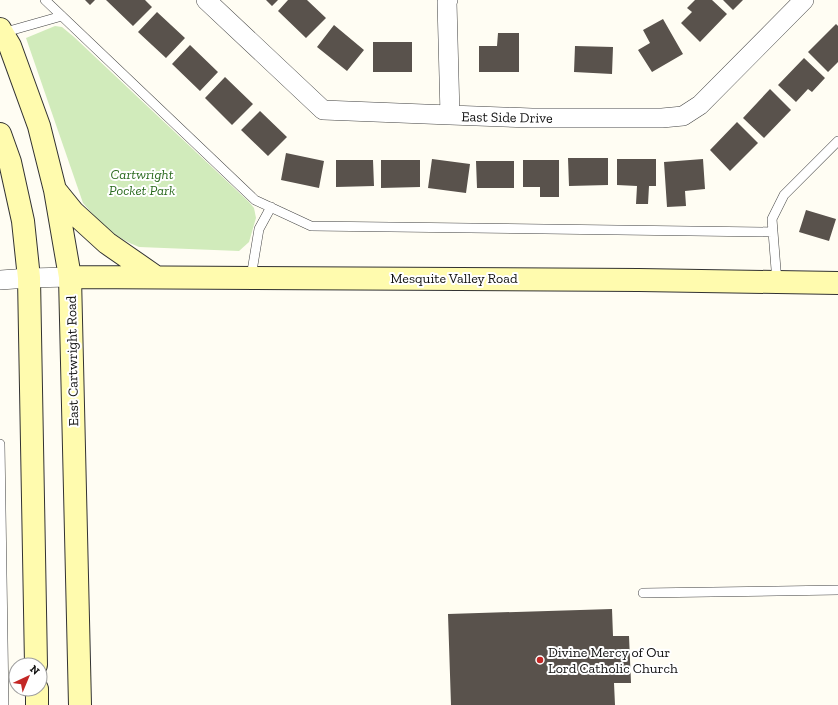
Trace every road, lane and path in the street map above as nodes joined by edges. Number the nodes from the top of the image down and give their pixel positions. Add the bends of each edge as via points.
1 (45, 0) edge
2 (206, 0) edge
3 (448, 0) edge
4 (804, 0) edge
5 (62, 16) junction
6 (1, 31) edge
7 (450, 115) junction
8 (0, 134) edge
9 (838, 141) edge
10 (55, 190) junction
11 (271, 207) junction
12 (773, 232) junction
13 (70, 277) junction
14 (156, 277) junction
15 (250, 277) junction
16 (29, 278) junction
17 (0, 280) edge
18 (785, 282) junction
19 (838, 283) edge
20 (838, 297) edge
21 (0, 444) edge
22 (1, 541) edge
23 (838, 590) edge
24 (643, 593) dead end
25 (36, 657) edge
26 (4, 705) edge
27 (80, 705) edge

1 - 5 lane
2 - 7 street, East Side Drive via 323,110
3 - 7 street
4 - 7 street, East Side Drive via 700,105 683,116 532,118
5 - 6 lane
5 - 11 lane via 255,200
6 - 10 main road, East Cartwright Road via 10,46 39,126
8 - 16 main road via 10,162 23,221
9 - 12 lane via 784,195 772,219
10 - 13 main road, East Cartwright Road
10 - 14 main road via 73,212 107,243
11 - 12 lane via 311,226
11 - 15 lane via 259,229
12 - 18 lane
13 - 14 main road, Mesquite Valley Road
13 - 16 street
13 - 27 main road, East Cartwright Road
14 - 15 main road, Mesquite Valley Road
15 - 18 main road, Mesquite Valley Road
16 - 17 street
16 - 25 main road
18 - 19 main road, Mesquite Valley Road
18 - 20 main road
21 - 22 lane
22 - 26 lane
23 - 24 lane

